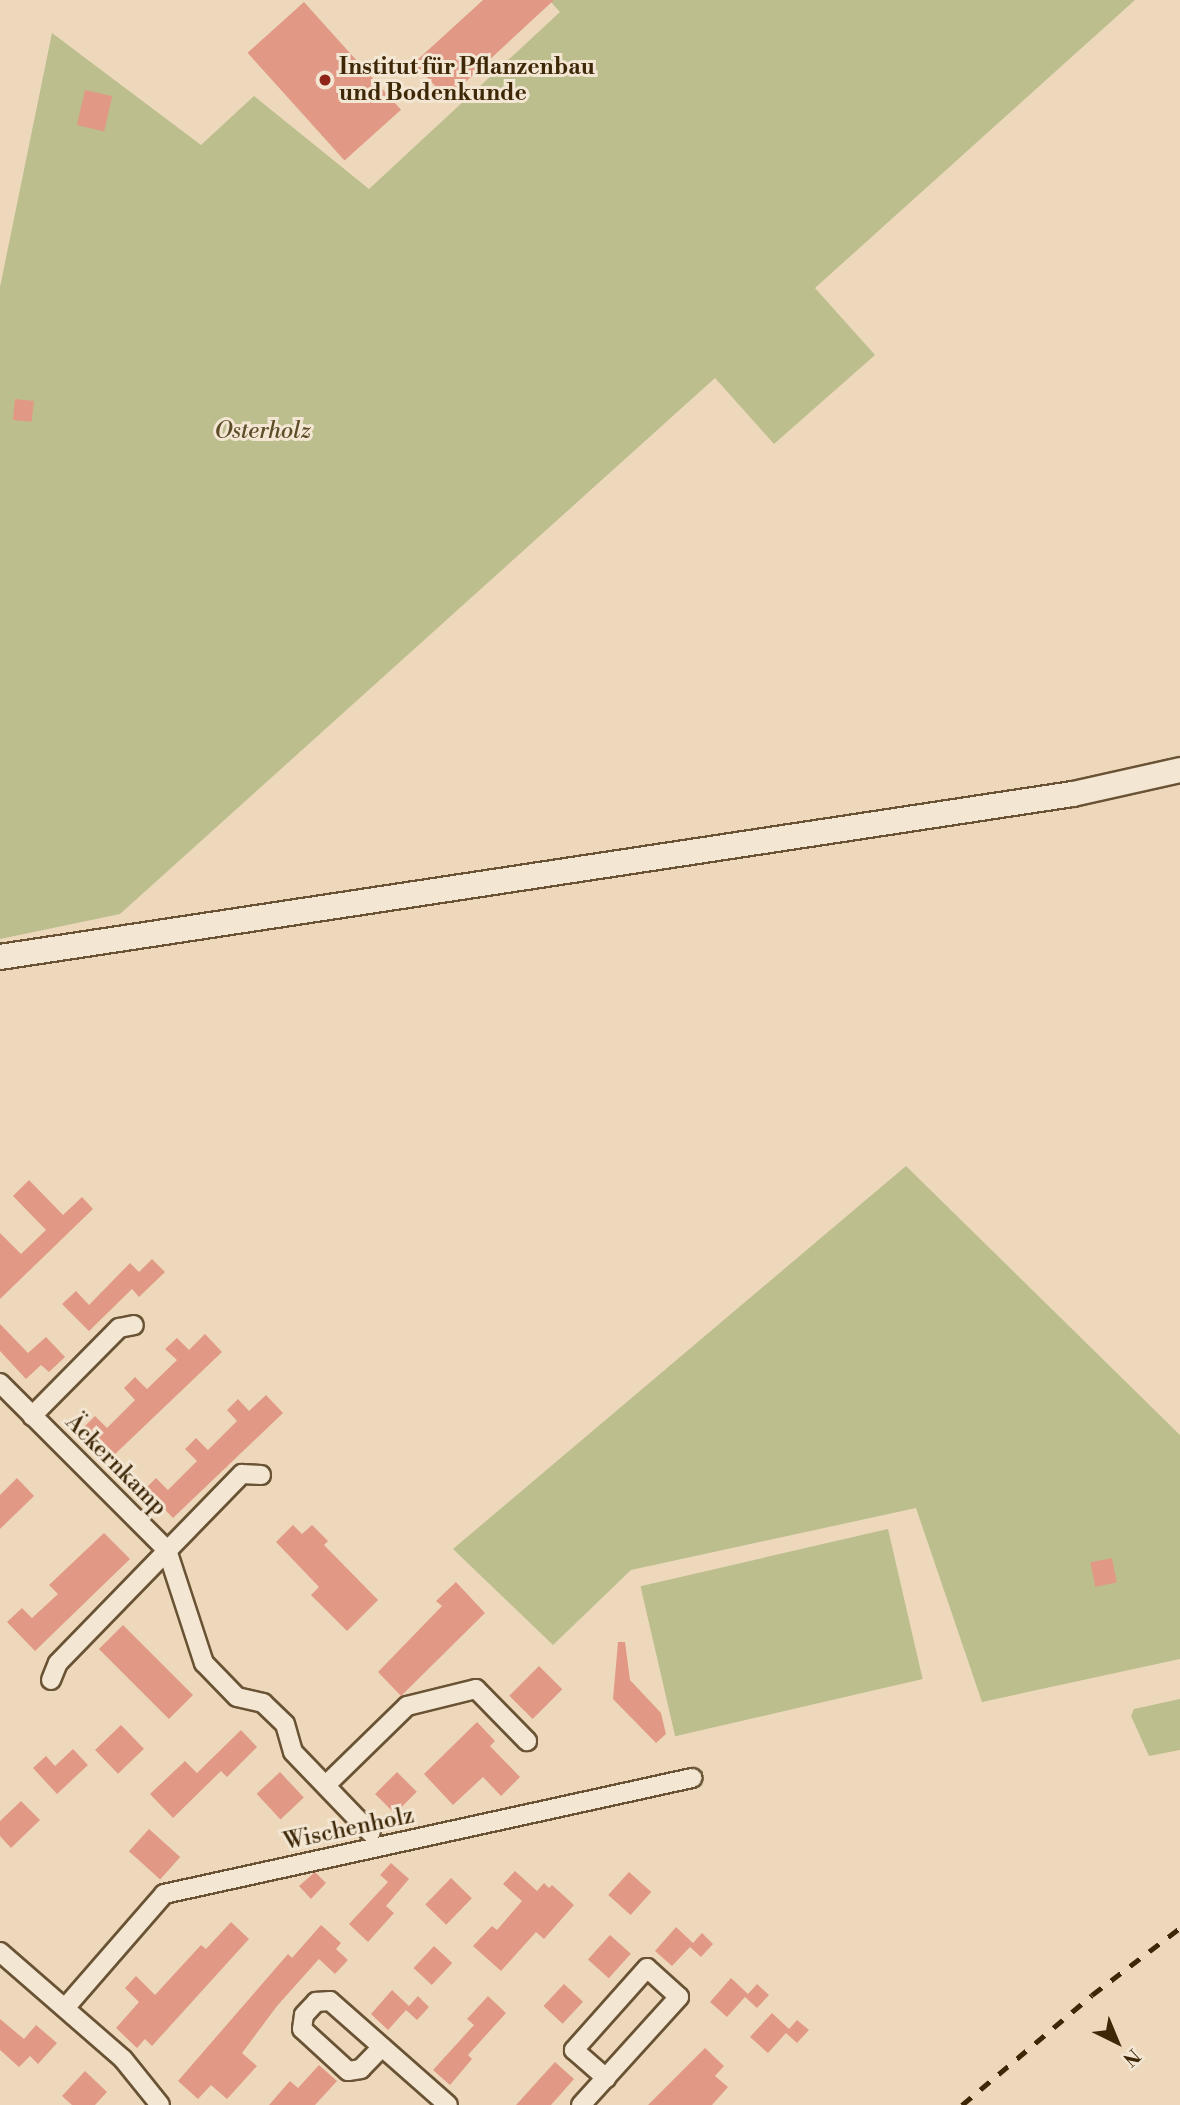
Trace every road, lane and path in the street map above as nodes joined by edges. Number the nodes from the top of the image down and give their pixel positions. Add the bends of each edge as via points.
1 (1180, 770) edge
2 (0, 957) edge
3 (134, 1325) dead end
4 (0, 1383) edge
5 (32, 1416) junction
6 (261, 1475) dead end
7 (167, 1550) junction
8 (51, 1680) dead end
9 (527, 1741) dead end
10 (692, 1778) dead end
11 (326, 1785) junction
12 (371, 1833) dead end
13 (0, 1952) edge
14 (65, 2008) junction
15 (382, 2047) junction
16 (606, 2078) junction
17 (160, 2105) edge
18 (448, 2105) edge
19 (582, 2105) edge

1 - 2 main road via 1073,794
3 - 5 street, Äckernkamp via 118,1328
4 - 5 street, Äckernkamp
5 - 7 street, Äckernkamp
6 - 7 street, Äckernkamp via 242,1475
7 - 8 street, Äckernkamp via 58,1663
7 - 11 street, Äckernkamp via 204,1663 237,1697 263,1703 285,1724 293,1752
9 - 11 street via 476,1689 407,1706
10 - 14 street, Wischenholz via 164,1894
11 - 12 street, Äckernkamp
13 - 14 street
14 - 17 street via 123,2059
15 - 15 street via 360,2069 348,2071 302,2029 304,2015 316,2002 330,2001
15 - 18 street
16 - 16 street via 679,1997 647,1968 574,2050
16 - 19 street

